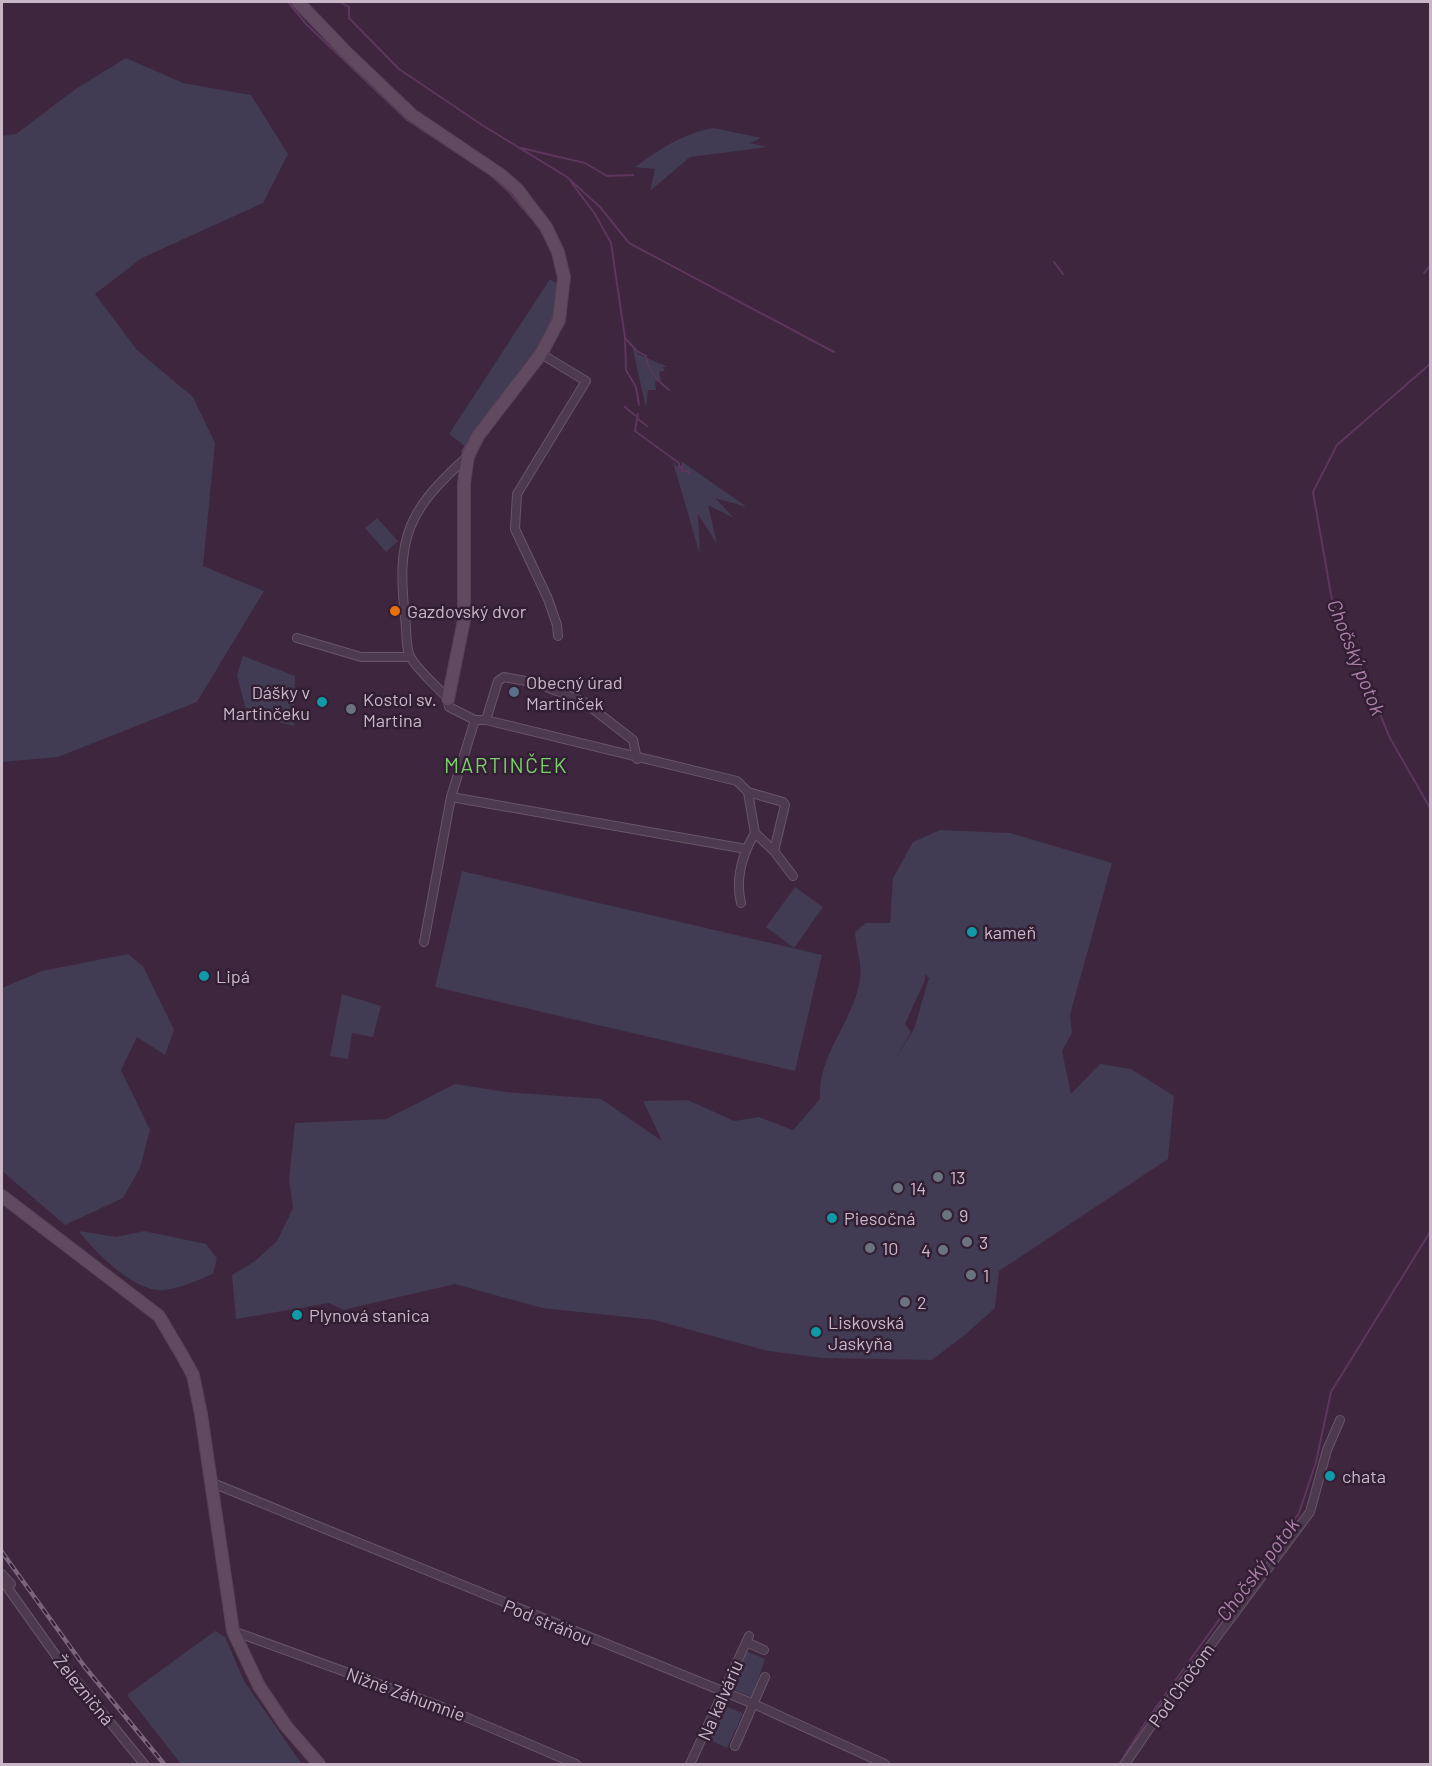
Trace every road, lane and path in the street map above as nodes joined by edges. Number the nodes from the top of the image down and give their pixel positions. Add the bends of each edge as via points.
1 (298, 2) edge
2 (541, 354) junction
3 (468, 456) junction
4 (558, 636) dead end
5 (297, 638) dead end
6 (410, 657) junction
7 (448, 699) junction
8 (475, 720) junction
9 (486, 720) junction
10 (637, 759) junction
11 (748, 792) junction
12 (451, 797) junction
13 (755, 833) junction
14 (746, 849) junction
15 (774, 851) junction
16 (793, 876) dead end
17 (741, 903) dead end
18 (424, 942) dead end
19 (2, 1196) edge
20 (1340, 1420) dead end
21 (210, 1482) junction
22 (2, 1574) edge
23 (2, 1580) edge
24 (25, 1614) junction
25 (233, 1631) junction
26 (764, 1650) dead end
27 (765, 1677) dead end
28 (723, 1694) junction
29 (754, 1704) junction
30 (735, 1746) dead end
31 (144, 1764) edge
32 (315, 1764) edge
33 (576, 1764) edge
34 (690, 1764) edge
35 (885, 1764) edge
36 (1125, 1764) edge

1 - 2 street via 412,115 501,175 525,198 546,227 561,264 564,296 559,320
2 - 3 street via 478,436
2 - 4 street via 586,381 517,494 514,529 548,599
3 - 6 street via 424,501 409,525 402,593
3 - 7 street via 464,483 464,620
5 - 6 street via 361,657
6 - 7 street
7 - 8 street via 449,707
8 - 9 street
8 - 12 street
9 - 10 street
9 - 10 street via 498,681 504,677 537,683 584,702 613,722 633,740
10 - 11 street via 737,781
11 - 13 street
11 - 15 street via 783,802 785,806
12 - 14 street
12 - 18 street
13 - 14 street
13 - 15 street
14 - 17 street via 737,885
15 - 16 street
19 - 21 street via 159,1316 193,1375
20 - 36 street, Pod Chočom via 1327,1450 1310,1512
21 - 25 street
21 - 28 street, Pod stráňou
22 - 24 street, Železničná via 20,1596
23 - 24 street, Železničná
24 - 31 street, Železničná
25 - 32 street via 259,1686
25 - 33 street, Nižné Záhumnie via 442,1707
26 - 28 street, Na kalváriu via 748,1639
27 - 29 street
28 - 29 street, Pod stráňou
28 - 34 street, Na kalváriu
29 - 30 street
29 - 35 street, Pod stráňou

